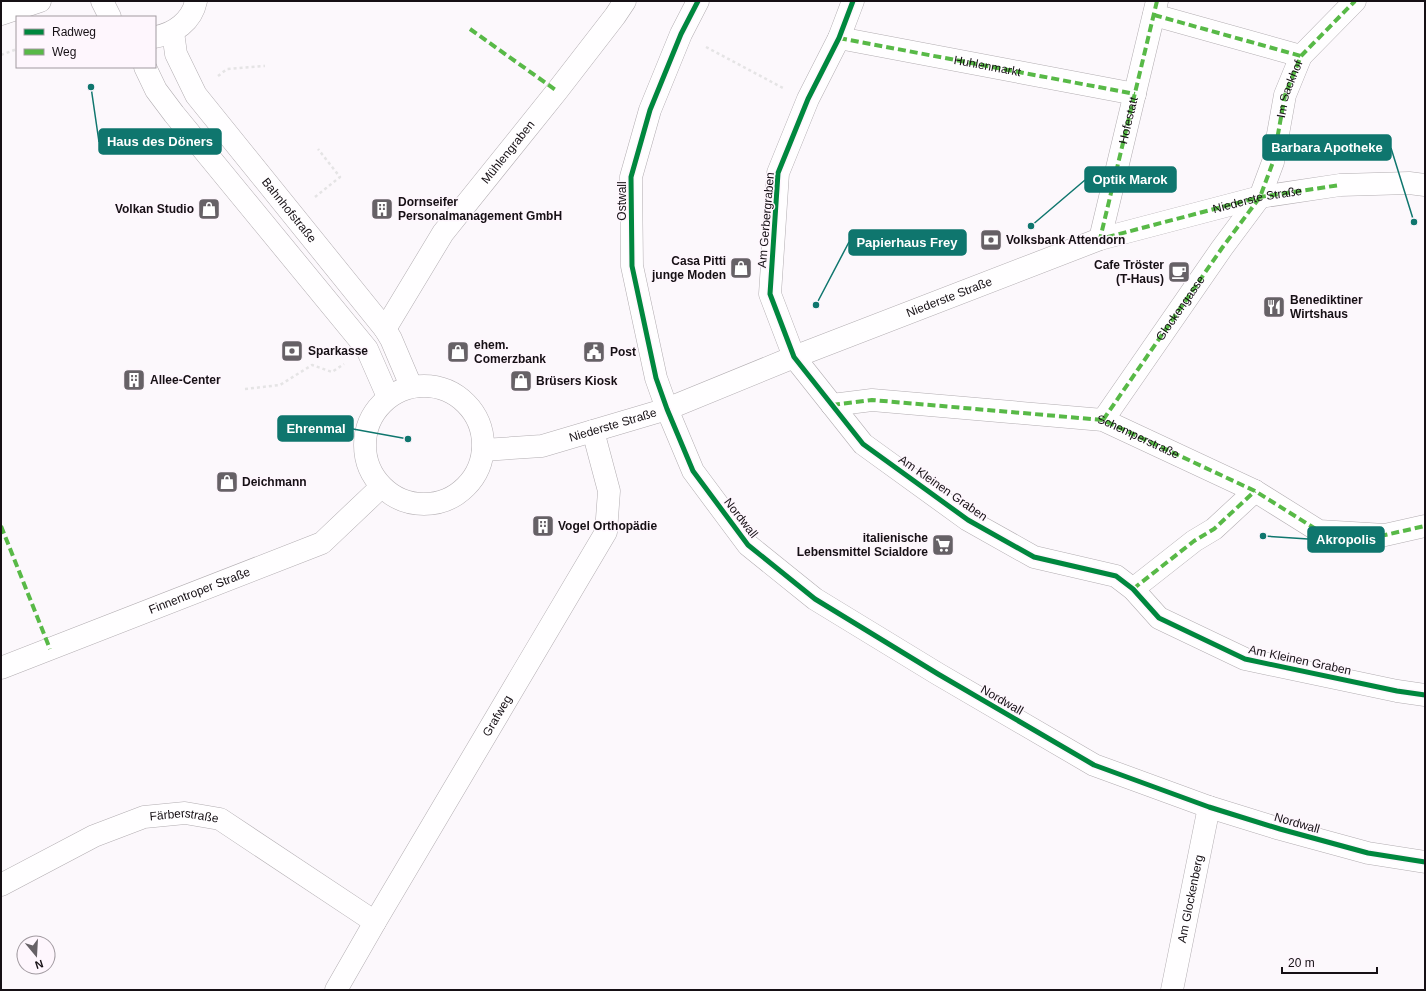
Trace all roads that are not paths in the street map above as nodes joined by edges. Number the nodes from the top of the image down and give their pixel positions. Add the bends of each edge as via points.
1 (40, 1) edge
2 (102, 1) edge
3 (196, 1) edge
4 (625, 1) edge
5 (698, 1) edge
6 (853, 1) edge
7 (1355, 1) edge
8 (1156, 8) edge
9 (1, 14) edge
10 (110, 16) edge
11 (164, 34) edge
12 (839, 38) junction
13 (1301, 56) junction
14 (146, 68) edge
15 (1135, 94) junction
16 (1425, 185) edge
17 (1260, 197) junction
18 (1100, 239) junction
19 (385, 329) junction
20 (794, 356) junction
21 (412, 386) junction
22 (388, 397) junction
23 (832, 405) junction
24 (667, 409) junction
25 (1103, 420) junction
26 (593, 431) junction
27 (483, 450) junction
28 (380, 487) junction
29 (1255, 491) junction
30 (1425, 526) edge
31 (1133, 589) junction
32 (1, 668) edge
33 (1425, 695) edge
34 (1209, 808) junction
35 (1425, 862) edge
36 (1, 885) edge
37 (375, 922) junction
38 (336, 990) edge
39 (1172, 990) edge

1 - 9 street
2 - 10 street
3 - 11 street via 190,16 182,25
4 - 19 street, Mühlengraben via 557,91 443,233
5 - 24 street, Ostwall via 681,34 650,110 632,177 632,266 656,378
6 - 12 street, Am Gerbergraben
7 - 13 street, Im Sackhof
8 - 13 street
8 - 15 street, Hofestatt
11 - 19 street, Bahnhofstraße via 196,95
12 - 15 street, Huhlenmarkt
12 - 20 street, Am Gerbergraben via 808,99 778,173 770,294
13 - 17 street, Im Sackhof via 1285,95 1273,162
14 - 22 street via 156,90 174,114 367,349
15 - 18 street, Hofestatt
16 - 17 street, Niederste Straße via 1340,185
17 - 18 street, Niederste Straße
17 - 25 street, Glockengasse
18 - 20 street, Niederste Straße
19 - 21 street, Bahnhofstraße
20 - 23 street, Am Kleinen Graben
20 - 24 street, Niederste Straße
21 - 22 street
21 - 27 street via 436,387 463,400 475,414 482,432
22 - 28 street via 374,411 366,430 364,444 369,470
23 - 25 street, Schemperstraße via 872,400
23 - 31 street, Am Kleinen Graben via 863,444 968,520 1034,557 1116,576
24 - 26 street, Niederste Straße
24 - 34 street, Nordwall via 693,471 748,545 815,599 1094,765
25 - 29 street, Schemperstraße
26 - 27 street, Niederste Straße via 542,446
26 - 37 street, Grafweg via 609,491 606,532
27 - 28 street via 478,469 468,485 453,497 434,504 415,504 396,498
28 - 32 street, Finnentroper Straße via 322,543
29 - 30 street, Schemperstraße via 1319,531 1385,535
29 - 31 street via 1214,529 1194,541
31 - 33 street, Am Kleinen Graben via 1159,618 1244,659
34 - 35 street, Nordwall via 1368,853
34 - 39 street, Am Glockenberg
36 - 37 street, Färberstraße via 94,836 144,817 185,812 220,819
37 - 38 street, Grafweg

